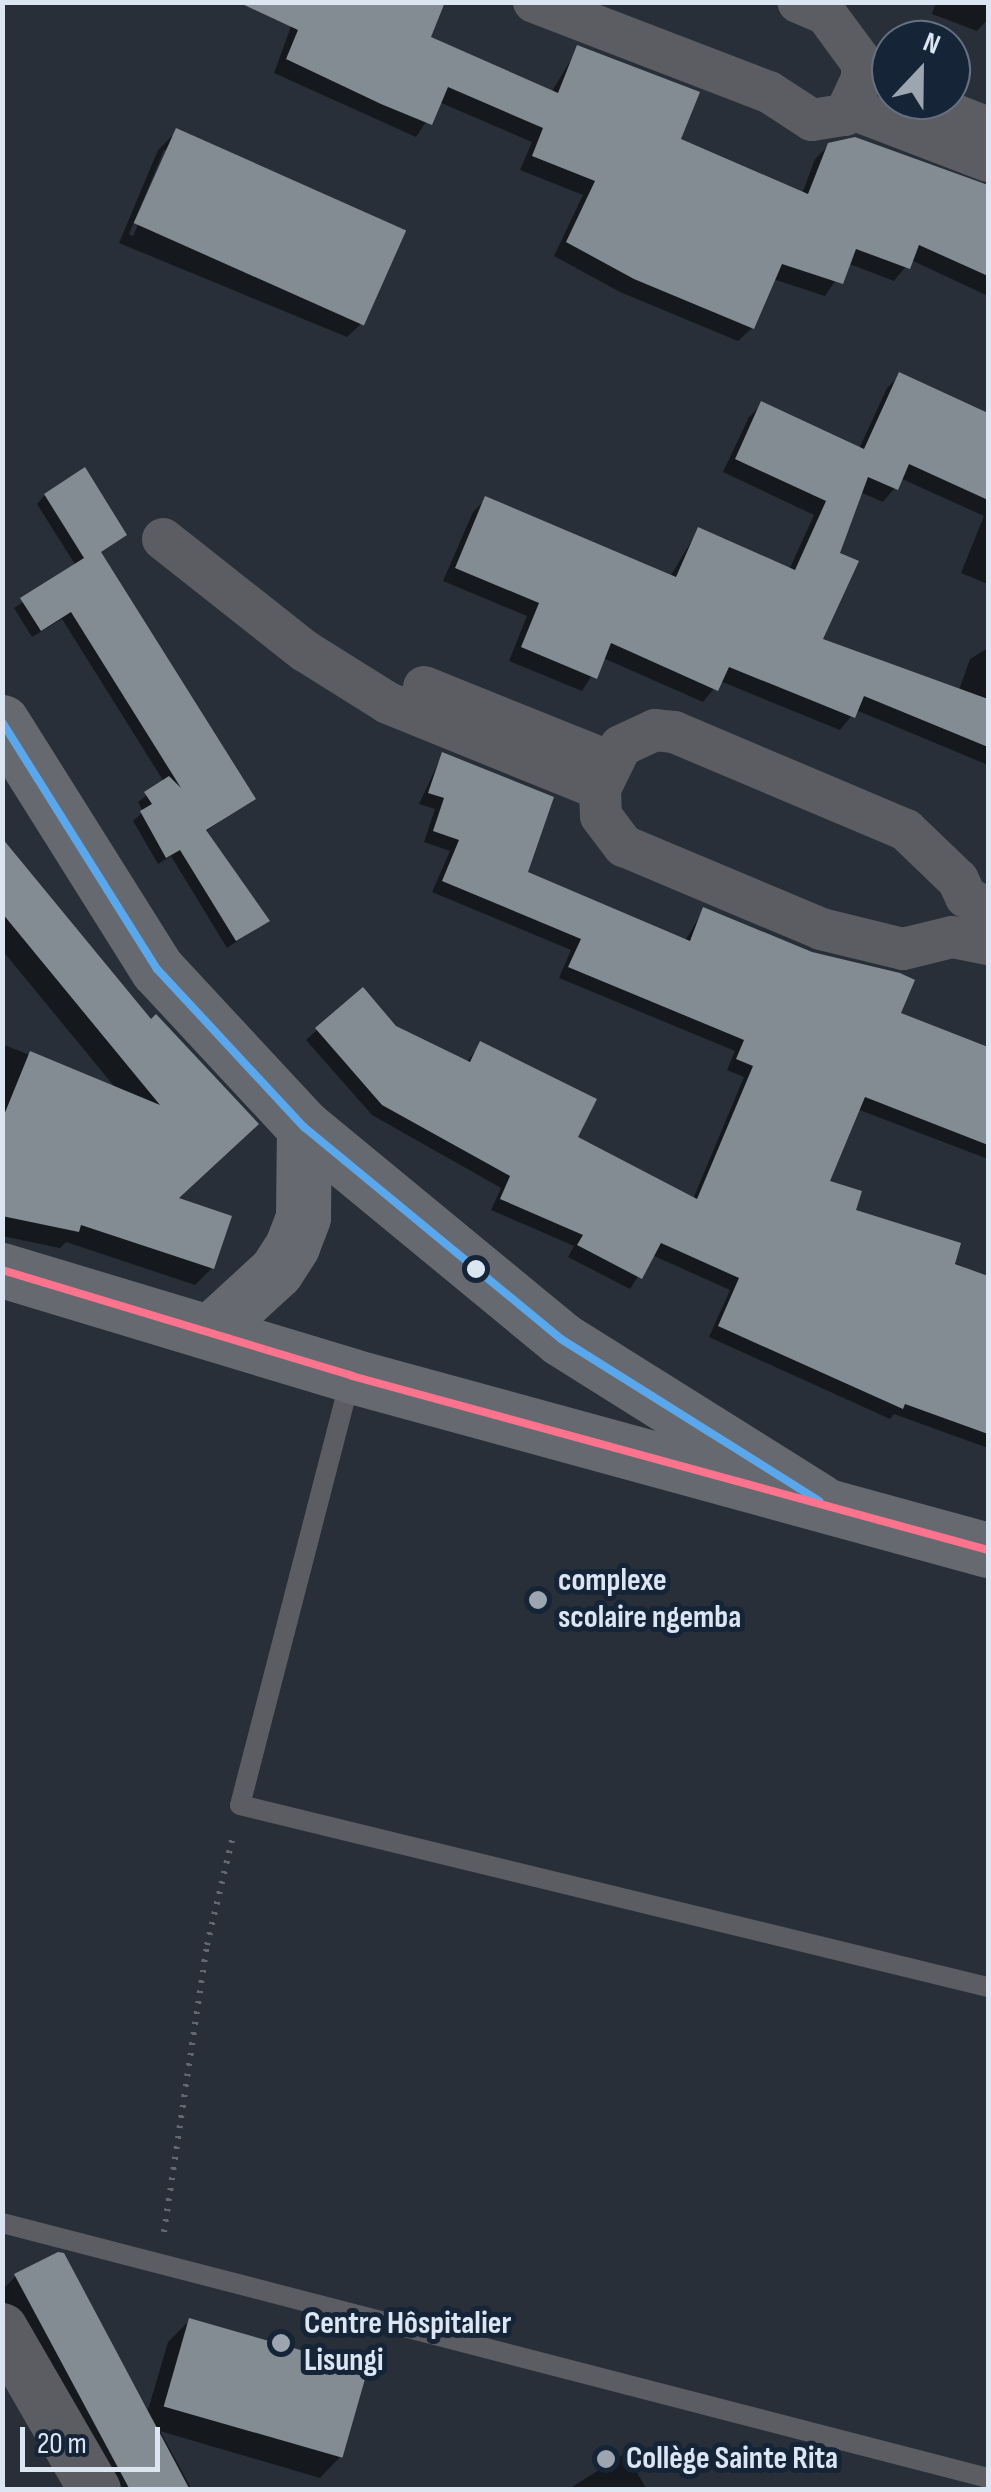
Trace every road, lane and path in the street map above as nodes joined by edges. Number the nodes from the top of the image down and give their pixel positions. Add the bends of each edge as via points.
1 (534, 2) edge
2 (798, 2) edge
3 (868, 92) edge
4 (988, 161) edge
5 (163, 539) dead end
6 (424, 687) dead end
7 (2, 722) edge
8 (606, 775) junction
9 (977, 903) edge
10 (970, 941) edge
11 (304, 1127) junction
12 (2, 1270) edge
13 (213, 1329) junction
14 (352, 1376) junction
15 (818, 1501) junction
16 (988, 1550) edge
17 (240, 1805) junction
18 (988, 1987) edge
19 (2, 2223) edge
20 (160, 2265) junction
21 (2, 2330) edge
22 (988, 2478) edge
23 (95, 2490) edge

1 - 3 street via 769,92 812,120
2 - 3 street via 844,31 862,62
3 - 4 street
5 - 8 street via 306,652 388,703
6 - 8 street
7 - 11 highway via 156,969
8 - 9 street via 635,736 674,732 906,830
8 - 10 street via 609,834 678,869 867,943 903,949
9 - 10 street
11 - 13 highway via 303,1216 292,1246 276,1271
11 - 15 highway via 561,1339
12 - 13 highway
13 - 14 highway
14 - 15 highway
14 - 17 lane
15 - 16 highway
17 - 18 lane
17 - 20 path via 206,1945
19 - 20 lane
20 - 22 lane
21 - 23 street

